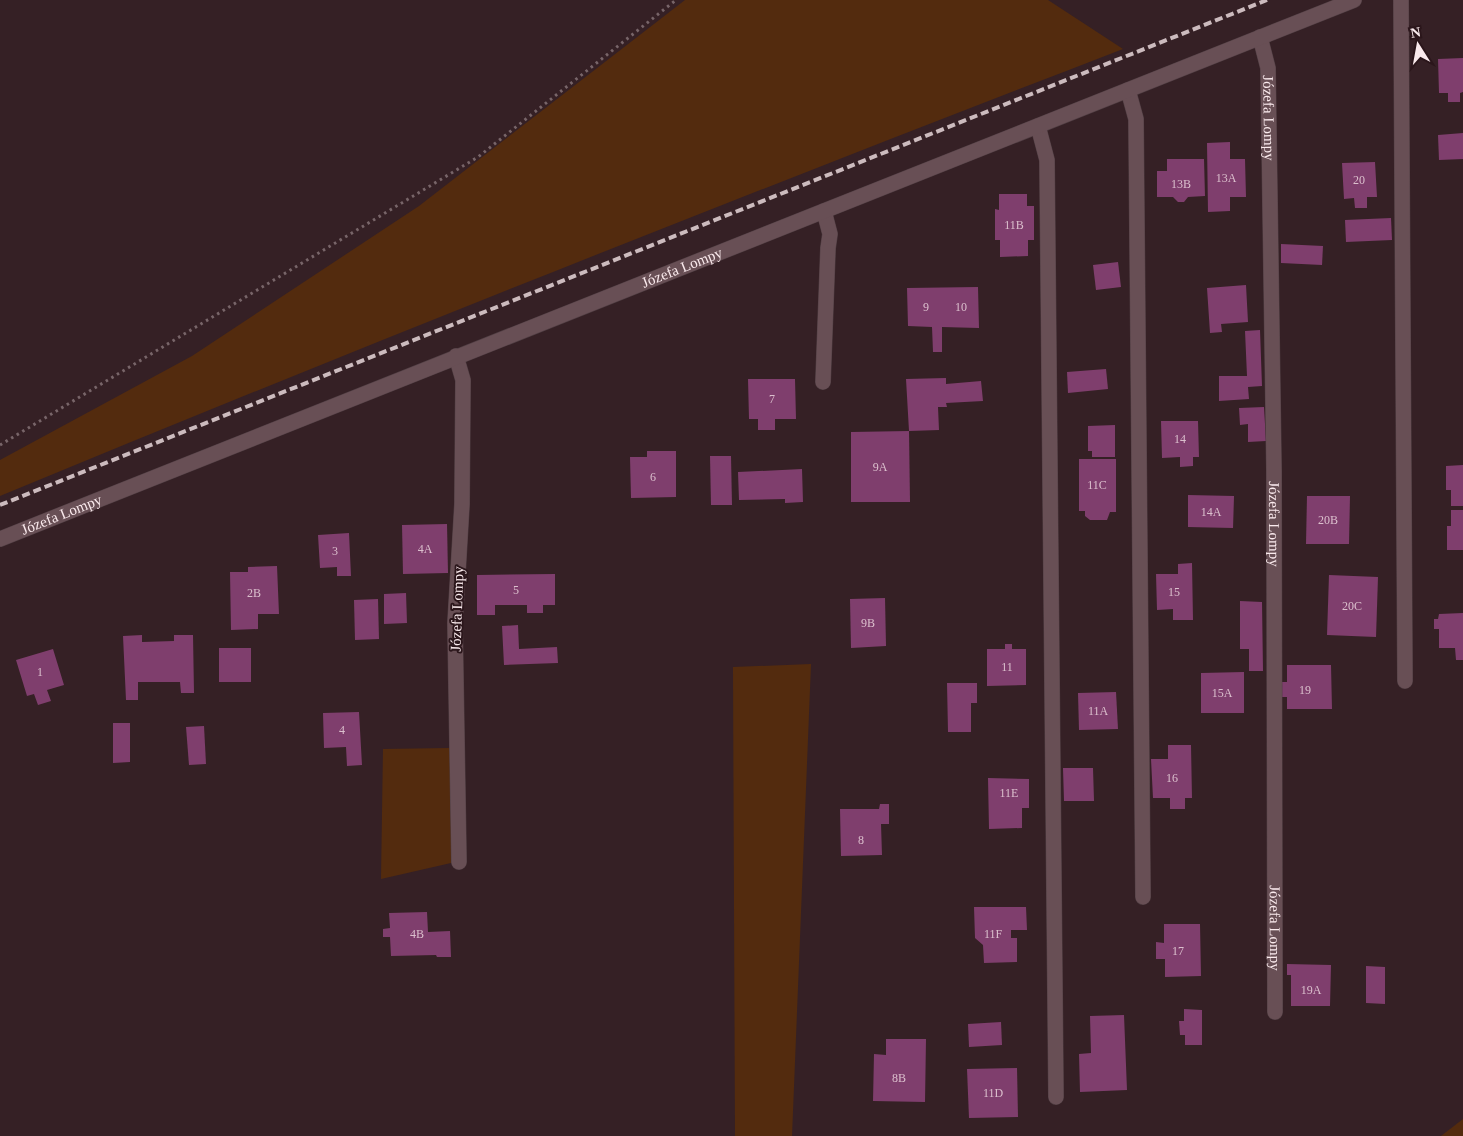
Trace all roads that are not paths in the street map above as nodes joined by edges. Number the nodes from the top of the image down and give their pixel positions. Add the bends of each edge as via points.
1 (1354, 0) edge
2 (1401, 0) edge
3 (1260, 37) junction
4 (1128, 90) junction
5 (1038, 126) junction
6 (824, 211) junction
7 (456, 356) junction
8 (822, 382) dead end
9 (0, 539) edge
10 (1405, 681) dead end
11 (459, 862) dead end
12 (1143, 896) dead end
13 (1275, 1012) dead end
14 (1056, 1097) dead end

1 - 3 street, Józefa Lompy
2 - 10 street
3 - 4 street, Józefa Lompy
3 - 13 street, Józefa Lompy via 1268,78 1274,471
4 - 5 street, Józefa Lompy
4 - 12 street via 1136,119
5 - 6 street, Józefa Lompy
5 - 14 street via 1047,160
6 - 7 street, Józefa Lompy
6 - 8 street via 830,234
7 - 9 street, Józefa Lompy
7 - 11 street, Józefa Lompy via 463,380 462,504 455,623

